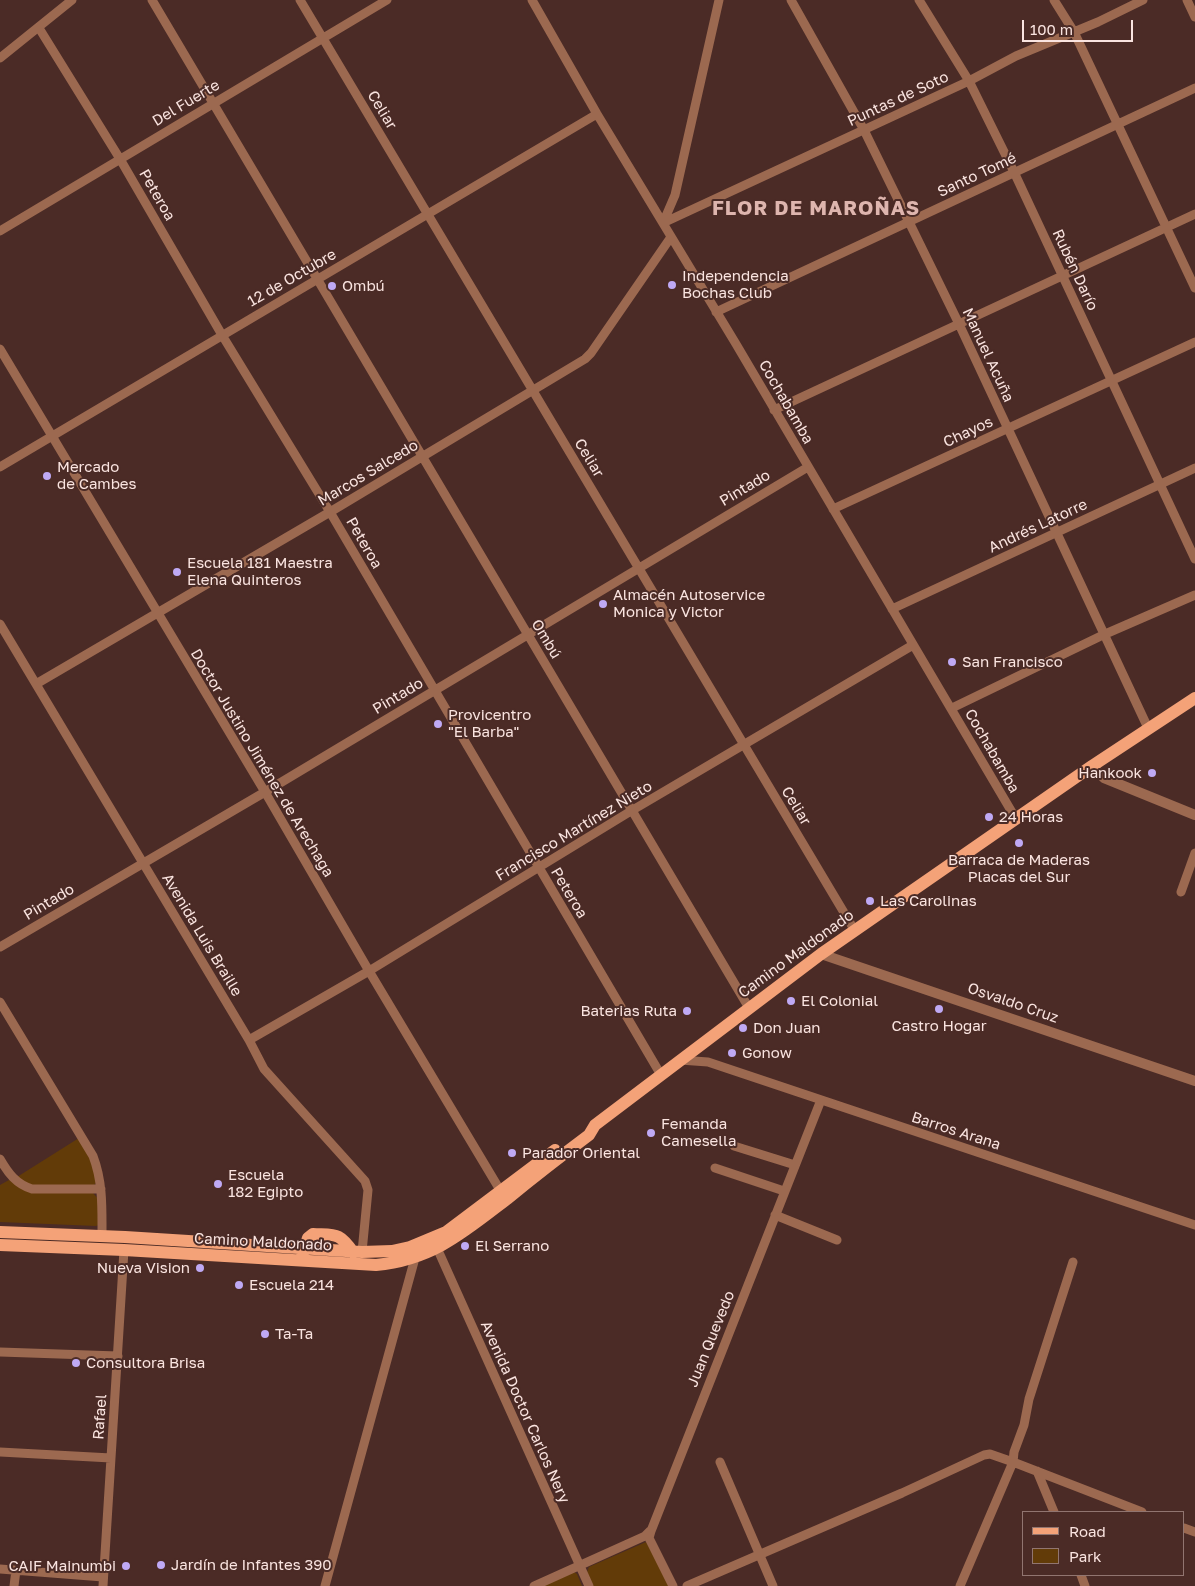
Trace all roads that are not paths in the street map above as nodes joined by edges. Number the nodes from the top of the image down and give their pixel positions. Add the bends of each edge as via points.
1 (72, 0) edge
2 (152, 0) edge
3 (300, 0) edge
4 (386, 0) edge
5 (532, 0) edge
6 (719, 0) edge
7 (791, 0) edge
8 (919, 0) edge
9 (1054, 0) edge
10 (1144, 0) edge
11 (1187, 0) edge
12 (1195, 17) edge
13 (39, 28) junction
14 (1074, 32) junction
15 (322, 38) junction
16 (0, 58) edge
17 (969, 82) junction
18 (1195, 88) edge
19 (213, 103) junction
20 (597, 114) junction
21 (1117, 124) junction
22 (864, 130) junction
23 (120, 159) junction
24 (1014, 172) junction
25 (428, 214) junction
26 (1195, 214) edge
27 (909, 222) junction
28 (663, 223) junction
29 (1166, 227) junction
30 (0, 231) edge
31 (671, 237) junction
32 (1063, 276) junction
33 (317, 279) junction
34 (1195, 288) edge
35 (716, 312) junction
36 (959, 324) junction
37 (222, 335) junction
38 (1195, 342) edge
39 (0, 349) edge
40 (1112, 381) junction
41 (532, 390) junction
42 (774, 410) junction
43 (1008, 429) junction
44 (51, 436) junction
45 (422, 457) junction
46 (0, 467) edge
47 (808, 467) junction
48 (1195, 468) edge
49 (1160, 484) junction
50 (833, 509) junction
51 (330, 512) junction
52 (1056, 533) junction
53 (1195, 559) edge
54 (639, 568) junction
55 (1195, 595) edge
56 (892, 609) junction
57 (157, 614) junction
58 (0, 624) edge
59 (527, 635) junction
60 (1103, 635) junction
61 (913, 645) junction
62 (36, 684) junction
63 (434, 691) junction
64 (1195, 698) edge
65 (952, 708) junction
66 (1148, 728) junction
67 (744, 745) junction
68 (1092, 766) junction
69 (265, 792) junction
70 (631, 811) junction
71 (1195, 815) edge
72 (1016, 819) junction
73 (1195, 853) edge
74 (142, 863) junction
75 (538, 868) junction
76 (1181, 892) dead end
77 (855, 930) junction
78 (0, 947) edge
79 (821, 954) junction
80 (369, 971) junction
81 (0, 1002) edge
82 (748, 1008) junction
83 (249, 1040) junction
84 (704, 1041) junction
85 (680, 1060) junction
86 (708, 1062) junction
87 (661, 1075) junction
88 (1195, 1080) edge
89 (821, 1100) junction
90 (734, 1146) dead end
91 (0, 1159) edge
92 (795, 1165) junction
93 (714, 1168) dead end
94 (101, 1189) junction
95 (784, 1191) junction
96 (503, 1195) junction
97 (775, 1215) junction
98 (1195, 1225) edge
99 (0, 1232) edge
100 (102, 1236) junction
101 (836, 1240) dead end
102 (0, 1245) edge
103 (437, 1248) junction
104 (124, 1250) junction
105 (357, 1252) junction
106 (302, 1255) junction
107 (415, 1258) junction
108 (1073, 1262) dead end
109 (0, 1352) edge
110 (118, 1356) junction
111 (0, 1452) edge
112 (111, 1458) junction
113 (720, 1462) dead end
114 (1013, 1462) junction
115 (1037, 1471) junction
116 (1054, 1511) edge
117 (1139, 1511) edge
118 (651, 1531) junction
119 (759, 1554) junction
120 (580, 1565) junction
121 (0, 1569) edge
122 (16, 1570) junction
123 (103, 1581) edge
124 (328, 1583) edge
125 (14, 1586) edge
126 (534, 1586) edge
127 (589, 1586) edge
128 (673, 1586) edge
129 (687, 1586) edge
130 (773, 1586) edge
131 (960, 1586) edge

1 - 13 street
2 - 19 street, Ombú
3 - 15 street, Celiar
4 - 15 street, Del Fuerte
5 - 20 street, Cochabamba
6 - 28 street via 675,195
7 - 22 street, Manuel Acuña
8 - 17 street, Rubén Darío
9 - 14 street
10 - 14 street, Puntas de Soto
11 - 12 street
13 - 16 street
13 - 23 street, Peteroa
14 - 17 street, Puntas de Soto via 1016,56
14 - 21 street
15 - 19 street, Del Fuerte
15 - 25 street, Celiar
17 - 22 street, Puntas de Soto
17 - 24 street, Rubén Darío
18 - 21 street, Santo Tomé
19 - 23 street, Del Fuerte
19 - 33 street, Ombú
20 - 25 street, 12 de Octubre
20 - 28 street, Cochabamba
21 - 24 street, Santo Tomé
21 - 29 street
22 - 27 street, Manuel Acuña
22 - 28 street, Puntas de Soto
23 - 30 street, Del Fuerte
23 - 37 street, Peteroa
24 - 27 street, Santo Tomé
24 - 32 street, Rubén Darío
25 - 33 street, 12 de Octubre
25 - 41 street, Celiar
26 - 29 street
27 - 35 street, Santo Tomé
27 - 36 street, Manuel Acuña
28 - 31 street, Cochabamba
29 - 32 street
29 - 34 street
31 - 35 street, Cochabamba
31 - 41 street, Marcos Salcedo via 591,353
32 - 36 street
32 - 40 street, Rubén Darío
33 - 37 street, 12 de Octubre
33 - 45 street, Ombú
35 - 42 street, Cochabamba
36 - 42 street
36 - 43 street, Manuel Acuña
37 - 44 street, 12 de Octubre
37 - 51 street, Peteroa
38 - 40 street, Chayos
39 - 44 street, Doctor Justino Jiménez de Arechaga
40 - 43 street, Chayos
40 - 49 street, Rubén Darío
41 - 45 street, Marcos Salcedo
41 - 54 street, Celiar
42 - 47 street, Cochabamba
43 - 50 street, Chayos
43 - 52 street, Manuel Acuña
44 - 46 street, 12 de Octubre
44 - 57 street, Doctor Justino Jiménez de Arechaga
45 - 51 street, Marcos Salcedo
45 - 59 street, Ombú
47 - 50 street, Cochabamba
47 - 54 street, Pintado
48 - 49 street, Andrés Latorre
49 - 52 street, Andrés Latorre
49 - 53 street, Rubén Darío
50 - 56 street, Cochabamba
51 - 57 street, Marcos Salcedo
51 - 63 street, Peteroa
52 - 56 street, Andrés Latorre
52 - 60 street, Manuel Acuña
54 - 59 street, Pintado
54 - 67 street, Celiar
55 - 60 street
56 - 61 street, Cochabamba
57 - 62 street, Marcos Salcedo
57 - 69 street, Doctor Justino Jiménez de Arechaga
58 - 62 street, Avenida Luis Braille
59 - 63 street, Pintado
59 - 70 street, Ombú
60 - 65 street
60 - 66 street, Manuel Acuña
61 - 65 street, Cochabamba
61 - 67 street, Francisco Martínez Nieto
62 - 74 street, Avenida Luis Braille
63 - 69 street, Pintado
63 - 75 street, Peteroa
64 - 66 main road, Camino Maldonado
65 - 72 street, Cochabamba
66 - 68 main road, Camino Maldonado
67 - 70 street, Francisco Martínez Nieto
67 - 77 street, Celiar
68 - 71 street via 1104,778
68 - 72 main road, Camino Maldonado
69 - 74 street, Pintado
69 - 80 street, Doctor Justino Jiménez de Arechaga
70 - 75 street, Francisco Martínez Nieto
70 - 82 street, Ombú
72 - 77 main road, Camino Maldonado
73 - 76 street
74 - 78 street, Pintado
74 - 83 street, Avenida Luis Braille
75 - 80 street, Francisco Martínez Nieto
75 - 87 street, Peteroa
77 - 79 main road, Camino Maldonado
79 - 82 main road, Camino Maldonado
79 - 88 street, Osvaldo Cruz
80 - 83 street, Francisco Martínez Nieto
80 - 96 street, Doctor Justino Jiménez de Arechaga
81 - 94 street via 85,1140 97,1165
82 - 84 main road, Camino Maldonado
83 - 105 street, Avenida Luis Braille via 264,1069 365,1181 368,1190
84 - 85 main road, Camino Maldonado
84 - 86 street via 702,1051
85 - 86 street, Barros Arana
85 - 87 main road, Camino Maldonado
86 - 89 street, Barros Arana
87 - 96 main road, Camino Maldonado via 595,1125 589,1135
89 - 92 street, Juan Quevedo
89 - 98 street, Barros Arana
90 - 92 street
91 - 94 street via 11,1176 24,1186
92 - 95 street, Juan Quevedo
93 - 95 street
94 - 100 street
95 - 97 street, Juan Quevedo
96 - 103 main road, Camino Maldonado via 464,1231
96 - 105 main road, Camino Maldonado via 446,1232 420,1244 392,1251
97 - 101 street
97 - 118 street, Juan Quevedo
99 - 100 main road, Camino Maldonado
100 - 106 main road, Camino Maldonado
102 - 104 main road, Camino Maldonado
103 - 107 main road, Camino Maldonado
103 - 120 street, Avenida Doctor Carlos Nery
104 - 106 main road, Camino Maldonado
104 - 110 street, Rafael
105 - 106 main road via 343,1238 322,1234 310,1236
106 - 107 main road, Camino Maldonado via 376,1264
107 - 124 street
108 - 114 street via 1029,1398
109 - 110 street
110 - 112 street, Rafael
111 - 112 street
112 - 123 street, Rafael
113 - 119 street
114 - 115 street
114 - 119 street via 984,1455
114 - 131 street
115 - 116 street
115 - 117 street
118 - 120 street
118 - 128 street via 649,1538
119 - 129 street
119 - 130 street
120 - 126 street
120 - 127 street, Avenida Doctor Carlos Nery
121 - 122 street
122 - 123 street
122 - 125 street

